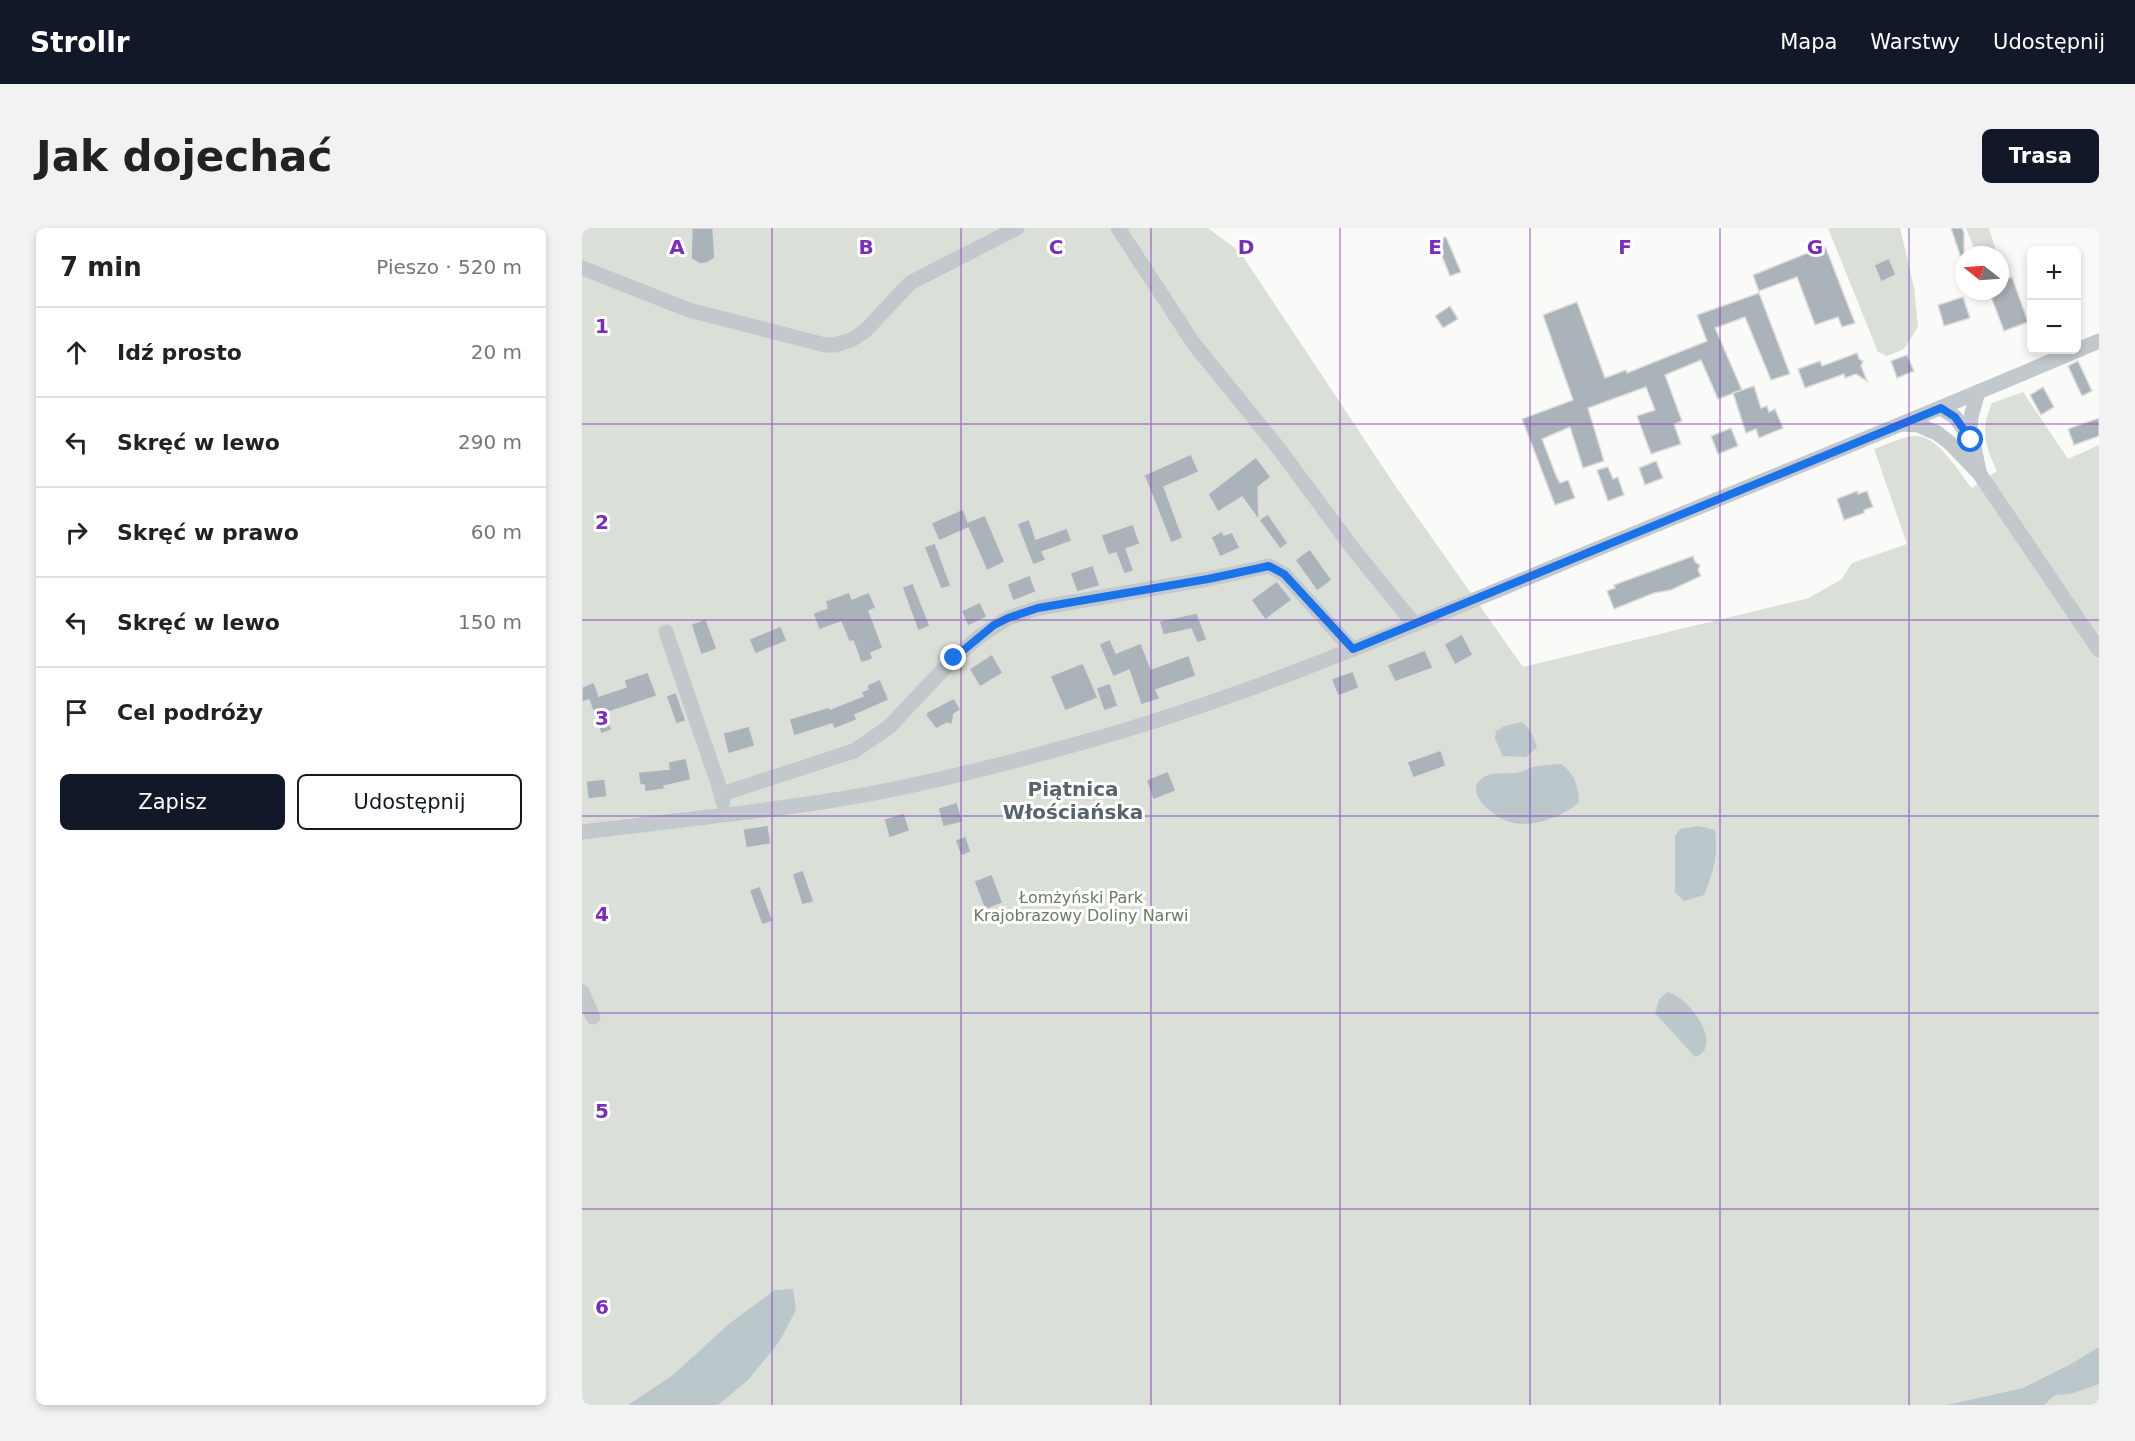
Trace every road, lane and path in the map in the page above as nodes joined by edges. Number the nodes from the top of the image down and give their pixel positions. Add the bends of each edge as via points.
1 (1017, 228) edge
2 (1118, 228) edge
3 (582, 268) edge
4 (2099, 341) edge
5 (1978, 392) junction
6 (1941, 408) junction
7 (1903, 423) junction
8 (1971, 440) junction
9 (1950, 444) junction
10 (1979, 473) junction
11 (1414, 624) junction
12 (666, 632) dead end
13 (1353, 649) junction
14 (2099, 650) edge
15 (722, 794) junction
16 (726, 814) junction
17 (582, 832) edge
18 (582, 992) edge
19 (593, 1017) dead end

1 - 3 street via 910,283 865,331 835,345 689,310
2 - 11 street via 1194,344
4 - 5 street
5 - 6 street
5 - 8 street via 1970,422
6 - 7 street
6 - 8 street via 1955,417
6 - 9 street
7 - 9 street via 1925,427
7 - 11 street via 1830,462
8 - 10 street
9 - 10 street
10 - 14 street
11 - 13 street
12 - 15 street
13 - 15 street via 1284,574 1269,566 1038,608 1008,618 980,636 954,658 889,728 854,752
13 - 16 street via 1192,710 1072,745 823,802
15 - 16 street
16 - 17 street
18 - 19 street

